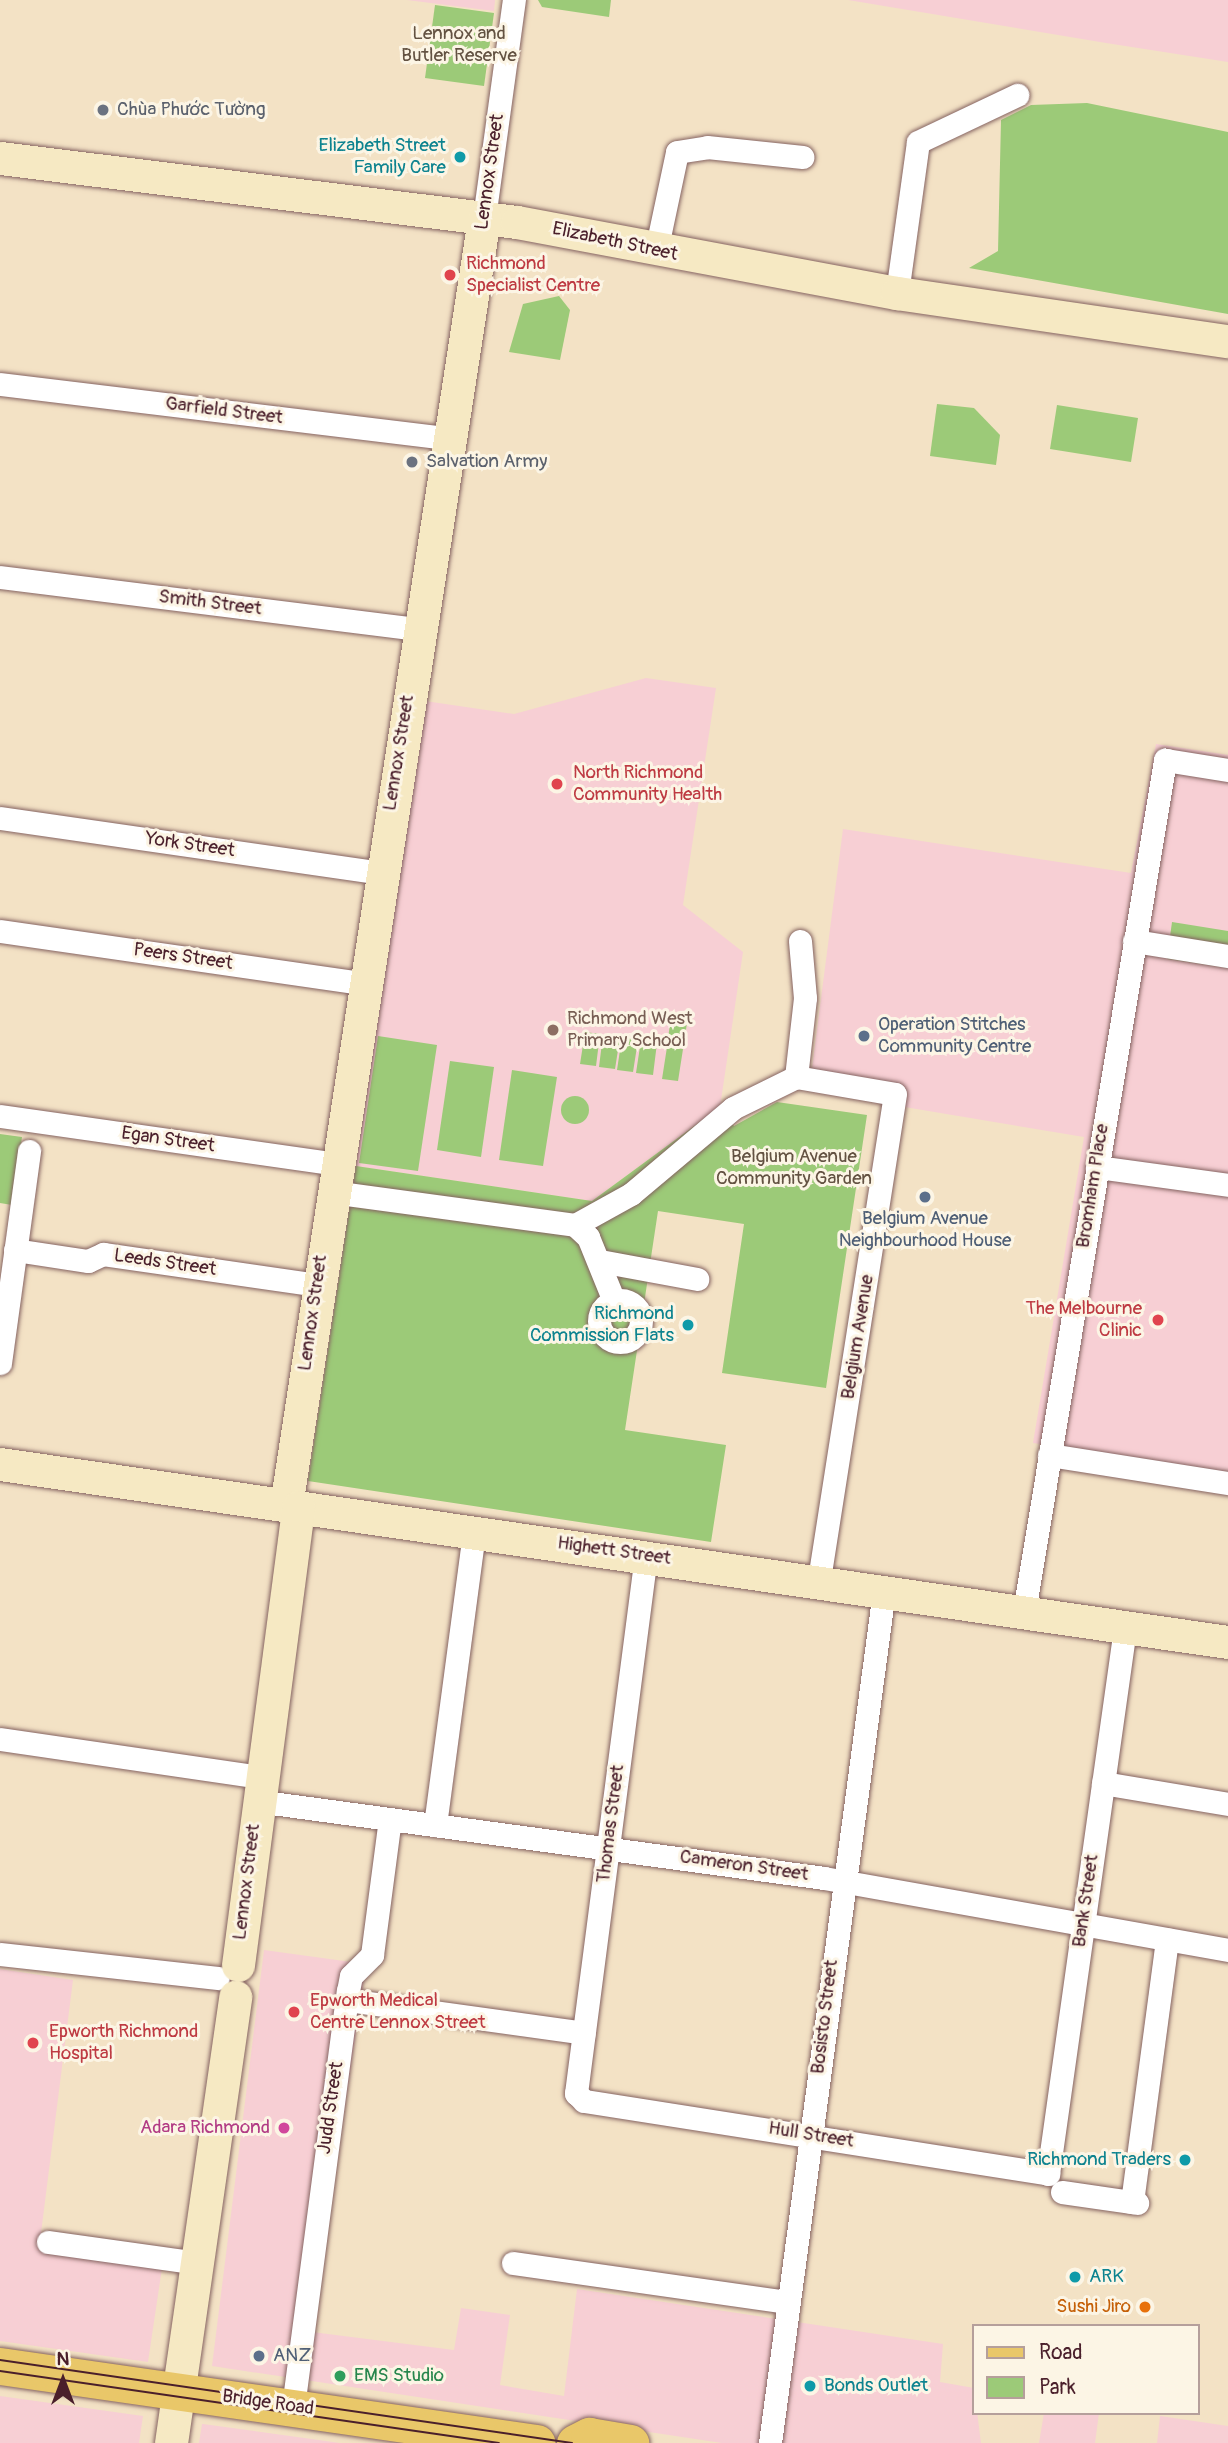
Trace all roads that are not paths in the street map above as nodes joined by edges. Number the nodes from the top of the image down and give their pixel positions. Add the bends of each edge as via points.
1 (514, 0) edge
2 (1017, 95) dead end
3 (802, 157) dead end
4 (0, 158) edge
5 (484, 218) junction
6 (656, 251) junction
7 (897, 293) junction
8 (1228, 341) edge
9 (0, 384) edge
10 (448, 438) junction
11 (0, 576) edge
12 (419, 629) junction
13 (1228, 770) edge
14 (0, 818) edge
15 (380, 873) junction
16 (0, 931) edge
17 (800, 941) dead end
18 (1134, 941) junction
19 (1228, 957) edge
20 (366, 984) junction
21 (796, 1077) junction
22 (0, 1116) edge
23 (29, 1151) dead end
24 (1097, 1167) junction
25 (334, 1178) junction
26 (1228, 1185) edge
27 (575, 1225) junction
28 (15, 1250) junction
29 (600, 1261) junction
30 (697, 1279) dead end
31 (5, 1284) edge
32 (317, 1285) junction
33 (614, 1301) dead end
34 (0, 1363) edge
35 (1049, 1455) junction
36 (0, 1464) edge
37 (1228, 1483) edge
38 (292, 1507) junction
39 (474, 1531) junction
40 (646, 1555) junction
41 (819, 1580) junction
42 (884, 1591) junction
43 (1024, 1612) junction
44 (1125, 1628) junction
45 (1228, 1642) edge
46 (0, 1739) edge
47 (1103, 1783) junction
48 (259, 1789) junction
49 (1228, 1804) edge
50 (390, 1819) junction
51 (435, 1825) junction
52 (607, 1849) junction
53 (843, 1881) junction
54 (1083, 1925) junction
55 (1167, 1939) junction
56 (1228, 1950) edge
57 (0, 1954) edge
58 (230, 1980) junction
59 (347, 2000) junction
60 (584, 2033) junction
61 (576, 2093) joint
62 (810, 2134) junction
63 (1048, 2174) joint
64 (1062, 2192) dead end
65 (48, 2242) dead end
66 (197, 2263) junction
67 (513, 2263) dead end
68 (787, 2302) junction
69 (0, 2351) edge
70 (0, 2366) edge
71 (38, 2371) junction
72 (0, 2381) edge
73 (178, 2390) junction
74 (293, 2406) junction
75 (171, 2443) edge
76 (536, 2443) edge
77 (575, 2443) edge
78 (630, 2443) edge
79 (770, 2443) edge

1 - 5 street, Lennox Street
2 - 7 street via 918,142
3 - 6 street via 707,147 677,152
4 - 5 street, Elizabeth Street
5 - 6 street, Elizabeth Street
5 - 10 street, Lennox Street
6 - 7 street, Elizabeth Street
7 - 8 street, Elizabeth Street
9 - 10 street, Garfield Street
10 - 12 street, Lennox Street
11 - 12 street, Smith Street
12 - 15 street, Lennox Street
13 - 18 street, Bromham Place via 1165,760
14 - 15 street, York Street
15 - 20 street, Lennox Street
16 - 20 street, Peers Street
17 - 21 street via 805,998
18 - 19 street
18 - 24 street, Bromham Place
20 - 25 street, Lennox Street
21 - 27 street via 733,1108 631,1194
21 - 41 street, Belgium Avenue via 895,1094
22 - 25 street, Egan Street
23 - 28 street
24 - 26 street
24 - 35 street, Bromham Place
25 - 27 street, Egan Street
25 - 32 street, Lennox Street
27 - 29 street
28 - 31 street
28 - 32 street, Leeds Street via 88,1261 103,1254
29 - 30 street
29 - 33 street
31 - 34 street
32 - 38 street, Lennox Street via 297,1430
35 - 37 street
35 - 43 street, Bromham Place
36 - 38 street, Highett Street
38 - 39 street, Highett Street
38 - 48 street, Lennox Street
39 - 40 street, Highett Street
39 - 51 street
40 - 41 street, Highett Street
40 - 52 street, Thomas Street
41 - 42 street, Highett Street
42 - 43 street, Highett Street
42 - 53 street, Bosisto Street
43 - 44 street, Highett Street
44 - 45 street, Highett Street
44 - 47 street, Bank Street
46 - 48 street, Cameron Street
47 - 49 street
47 - 54 street, Bank Street
48 - 50 street, Cameron Street
48 - 58 street, Lennox Street
50 - 51 street, Cameron Street
50 - 59 street, Judd Street via 372,1955 351,1976
51 - 52 street, Cameron Street
52 - 53 street, Cameron Street
52 - 60 street, Thomas Street
53 - 54 street, Cameron Street via 1028,1909
53 - 62 street, Bosisto Street
54 - 55 street, Cameron Street
54 - 63 street, Bank Street
55 - 56 street, Cameron Street
55 - 64 street via 1134,2203
57 - 58 street
58 - 66 street, Lennox Street
59 - 60 street
59 - 74 street, Judd Street
60 - 61 street, Thomas Street
61 - 62 street, Hull Street via 584,2101
62 - 63 street, Hull Street
62 - 68 street, Bosisto Street
65 - 66 street
66 - 73 street, Lennox Street
67 - 68 street
68 - 79 street, Bosisto Street
69 - 71 main road via 23,2354
70 - 71 main road, Bridge Road
71 - 72 main road via 18,2383
71 - 73 main road, Bridge Road
73 - 74 main road, Bridge Road
73 - 75 street, Lennox Street
74 - 76 main road, Bridge Road
77 - 78 main road via 589,2437

